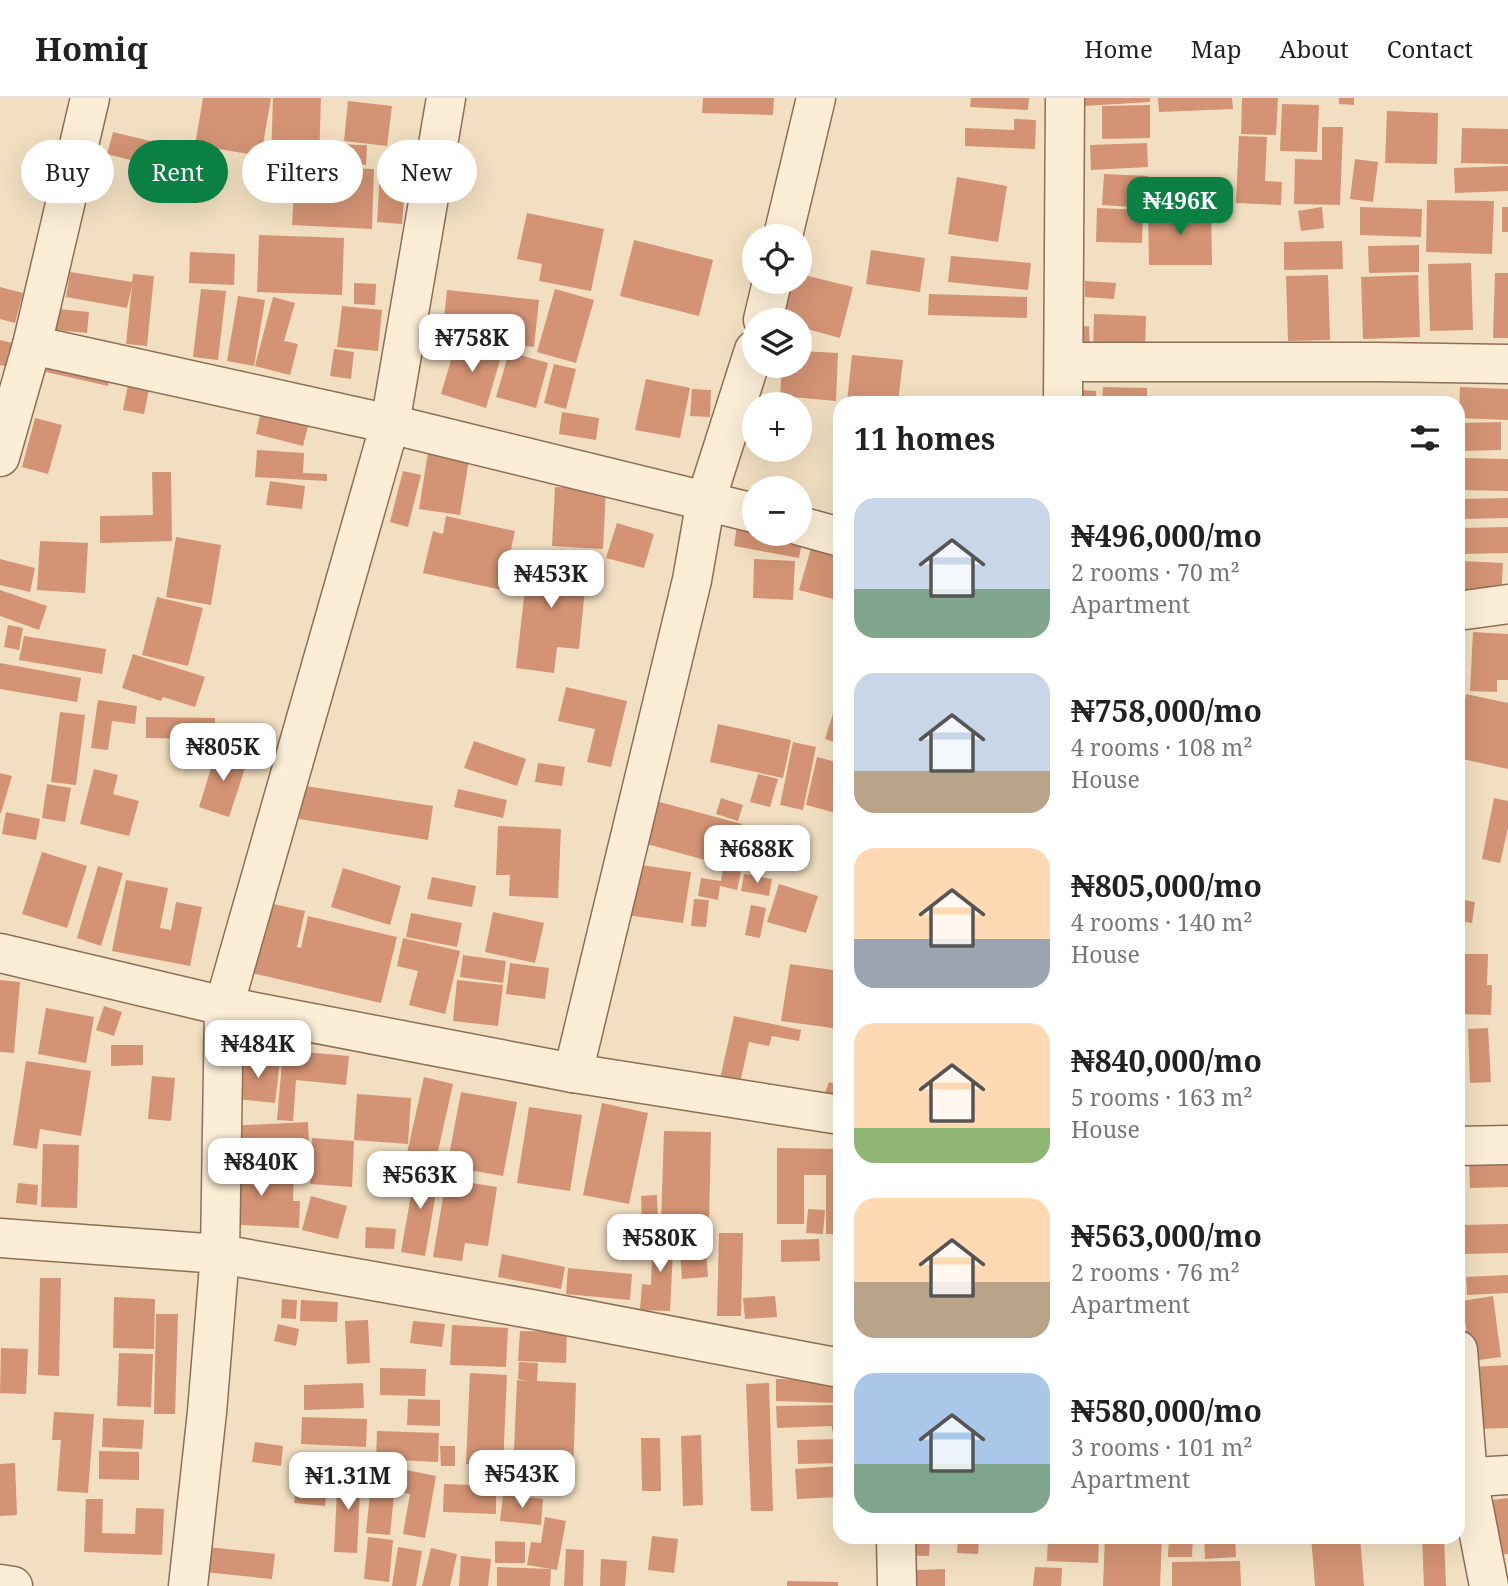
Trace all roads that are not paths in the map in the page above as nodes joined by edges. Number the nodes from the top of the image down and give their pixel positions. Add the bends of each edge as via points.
1 (90, 98) edge
2 (446, 98) edge
3 (816, 98) edge
4 (1065, 98) edge
5 (786, 224) edge
6 (32, 345) junction
7 (1065, 362) junction
8 (1508, 364) edge
9 (745, 378) edge
10 (1063, 396) edge
11 (390, 424) junction
12 (0, 457) edge
13 (706, 500) junction
14 (742, 510) edge
15 (812, 529) edge
16 (833, 535) edge
17 (1508, 604) edge
18 (1465, 610) edge
19 (0, 953) edge
20 (224, 1006) junction
21 (573, 1073) junction
22 (833, 1114) edge
23 (1508, 1145) edge
24 (1465, 1146) edge
25 (0, 1238) edge
26 (220, 1254) junction
27 (833, 1367) edge
28 (1508, 1475) edge
29 (1465, 1478) edge
30 (1465, 1484) edge
31 (896, 1544) edge
32 (1494, 1577) edge
33 (0, 1584) edge
34 (13, 1586) edge
35 (188, 1586) edge
36 (897, 1586) edge

1 - 6 street
2 - 11 street
3 - 5 street
4 - 7 street
6 - 11 street
6 - 12 street
7 - 8 street
7 - 10 street
9 - 13 street
11 - 13 street
11 - 20 street
13 - 14 street
13 - 21 street via 692,580
15 - 16 street
17 - 18 street
19 - 20 street
20 - 21 street
20 - 26 street
21 - 22 street
23 - 24 street
25 - 26 street
26 - 27 street
26 - 35 street
28 - 29 street
30 - 32 street
31 - 36 street
33 - 34 street

